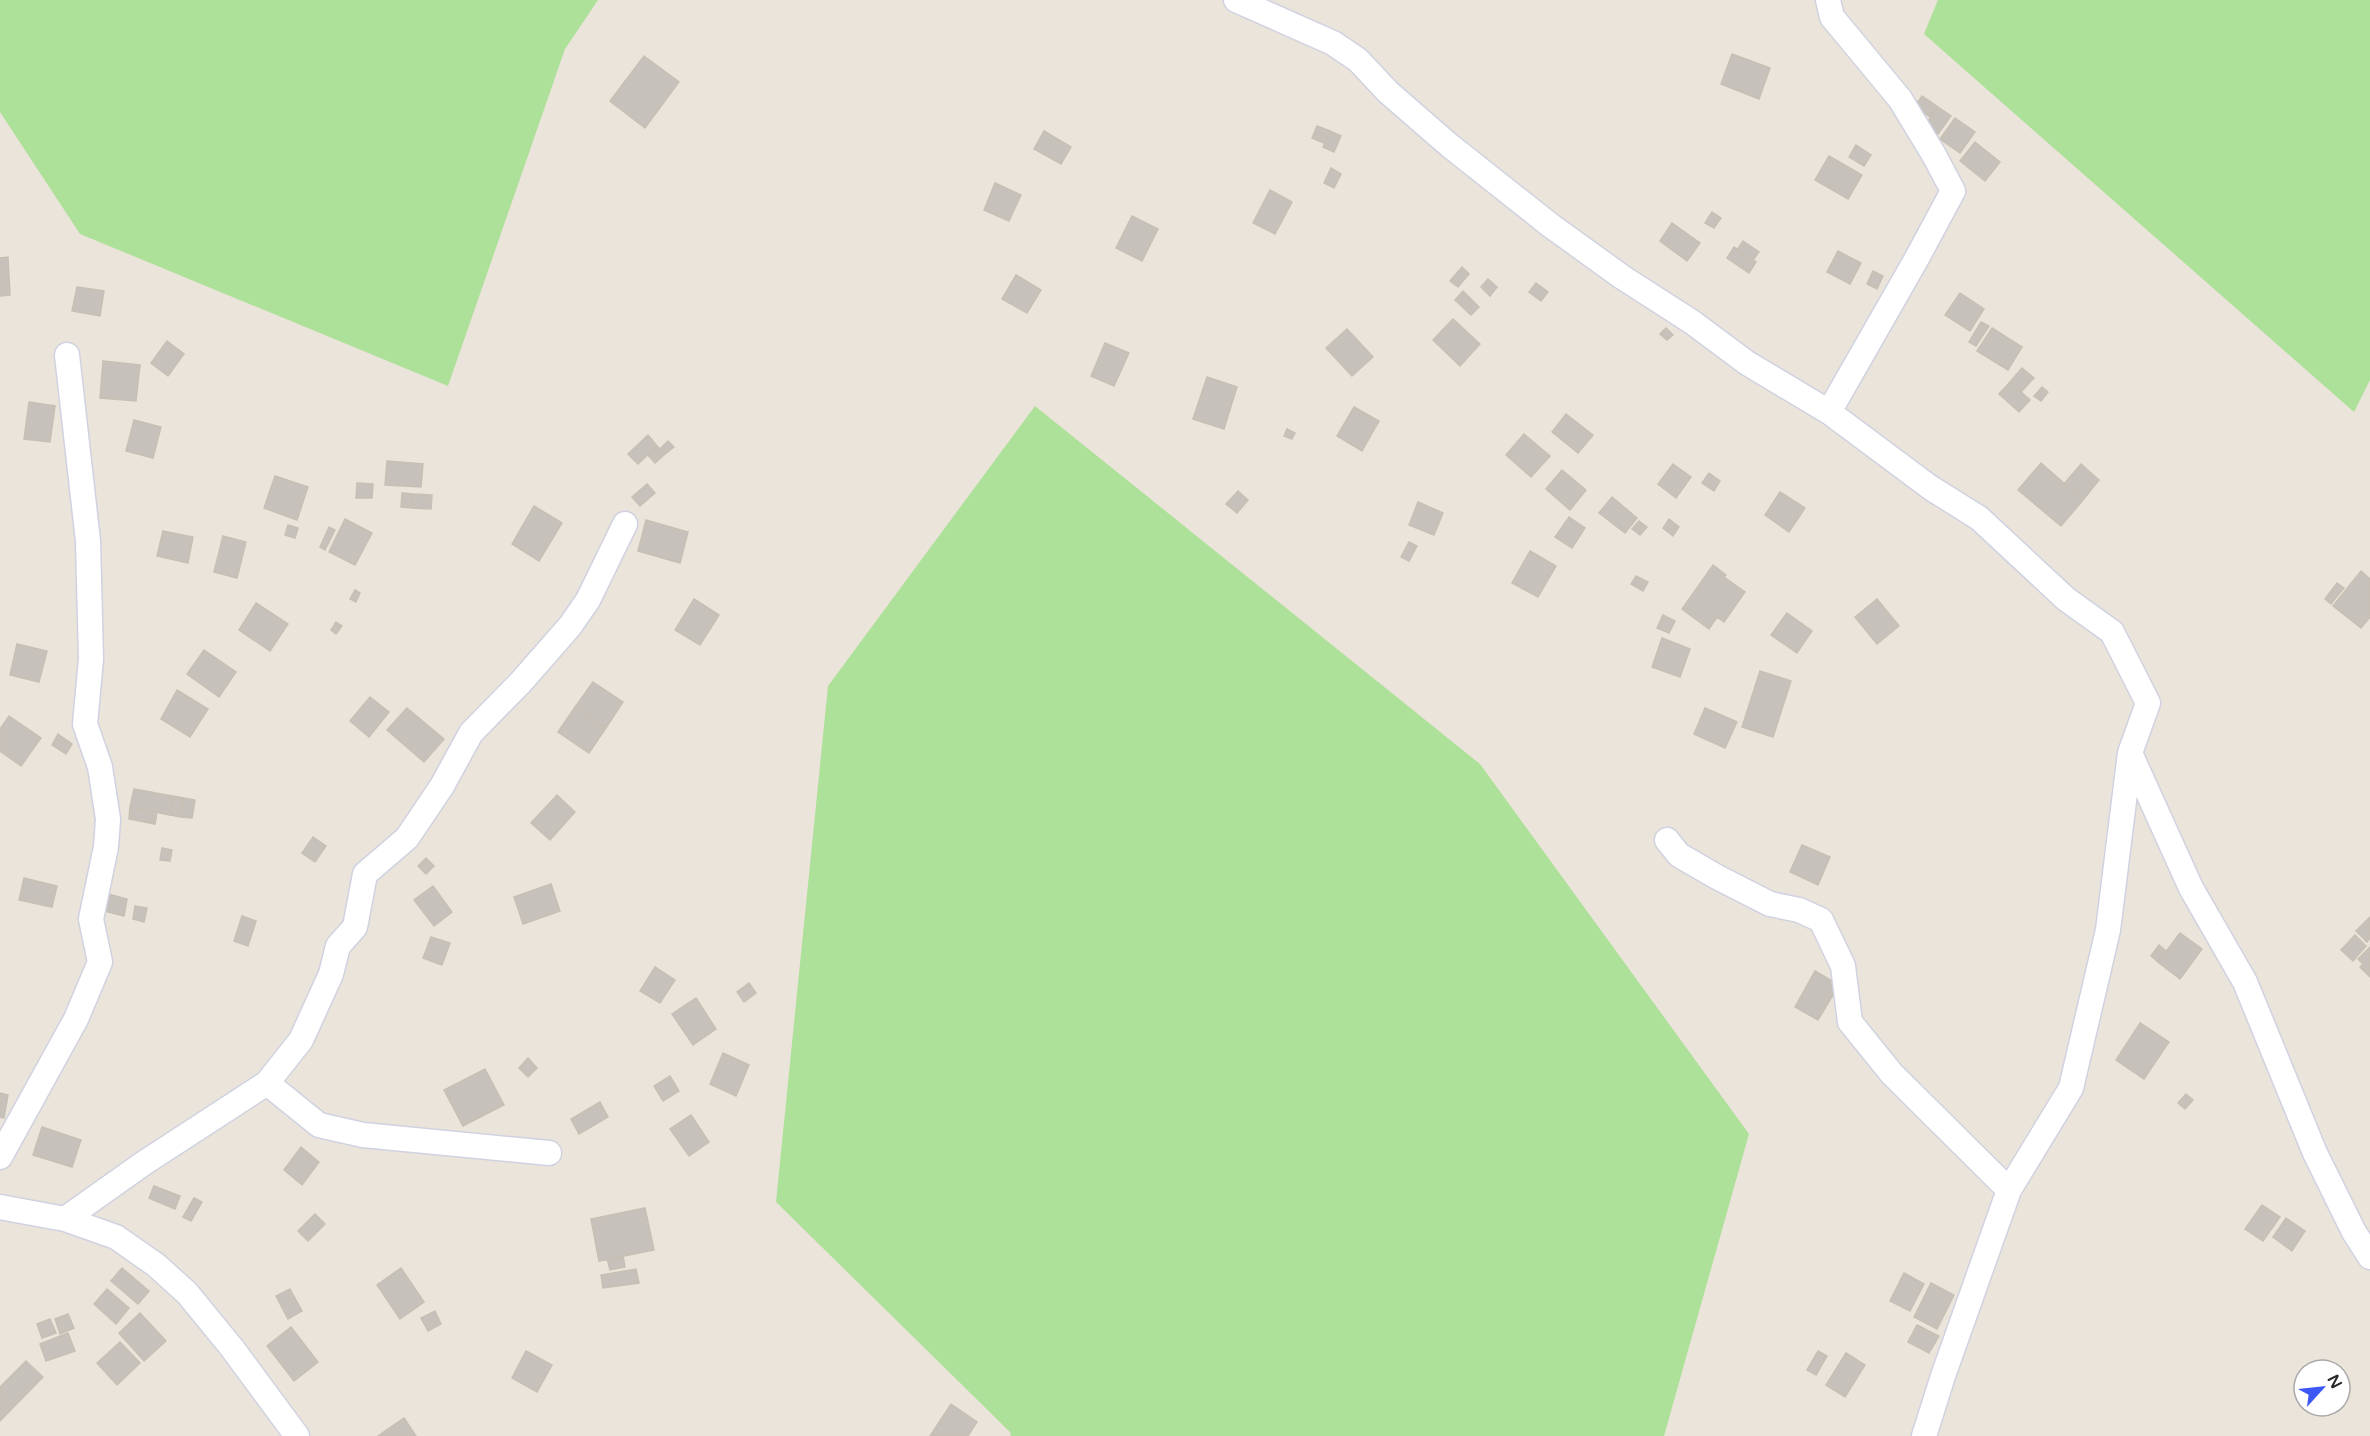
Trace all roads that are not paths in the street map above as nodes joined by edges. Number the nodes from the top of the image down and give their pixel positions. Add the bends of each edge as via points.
1 (1236, 0) edge
2 (1828, 0) edge
3 (68, 355) dead end
4 (1829, 412) junction
5 (625, 524) dead end
6 (2130, 753) junction
7 (1667, 840) dead end
8 (267, 1083) junction
9 (549, 1153) dead end
10 (0, 1157) edge
11 (2009, 1190) junction
12 (0, 1207) edge
13 (65, 1219) junction
14 (2370, 1257) edge
15 (297, 1436) edge
16 (1924, 1436) edge

1 - 4 street via 1333,44 1358,60 1449,145 1550,225 1747,363
2 - 4 street via 1832,17 1900,99 1953,191
3 - 10 street via 88,541 92,658 86,724 100,767 108,819 91,919 100,962 76,1019
4 - 6 street via 1985,523 2066,599 2112,632 2148,703
5 - 8 street via 588,600 570,626 471,733 407,838 365,874 355,927 338,946 331,974 301,1040
6 - 11 street via 2108,930 2071,1088
6 - 14 street via 2191,888 2245,982 2315,1153
7 - 11 street via 1679,855 1717,877 1770,904 1821,920 1843,966 1850,1022 1892,1074
8 - 9 street via 319,1125 363,1135
8 - 13 street
11 - 16 street
12 - 13 street
13 - 15 street via 116,1237 187,1293

